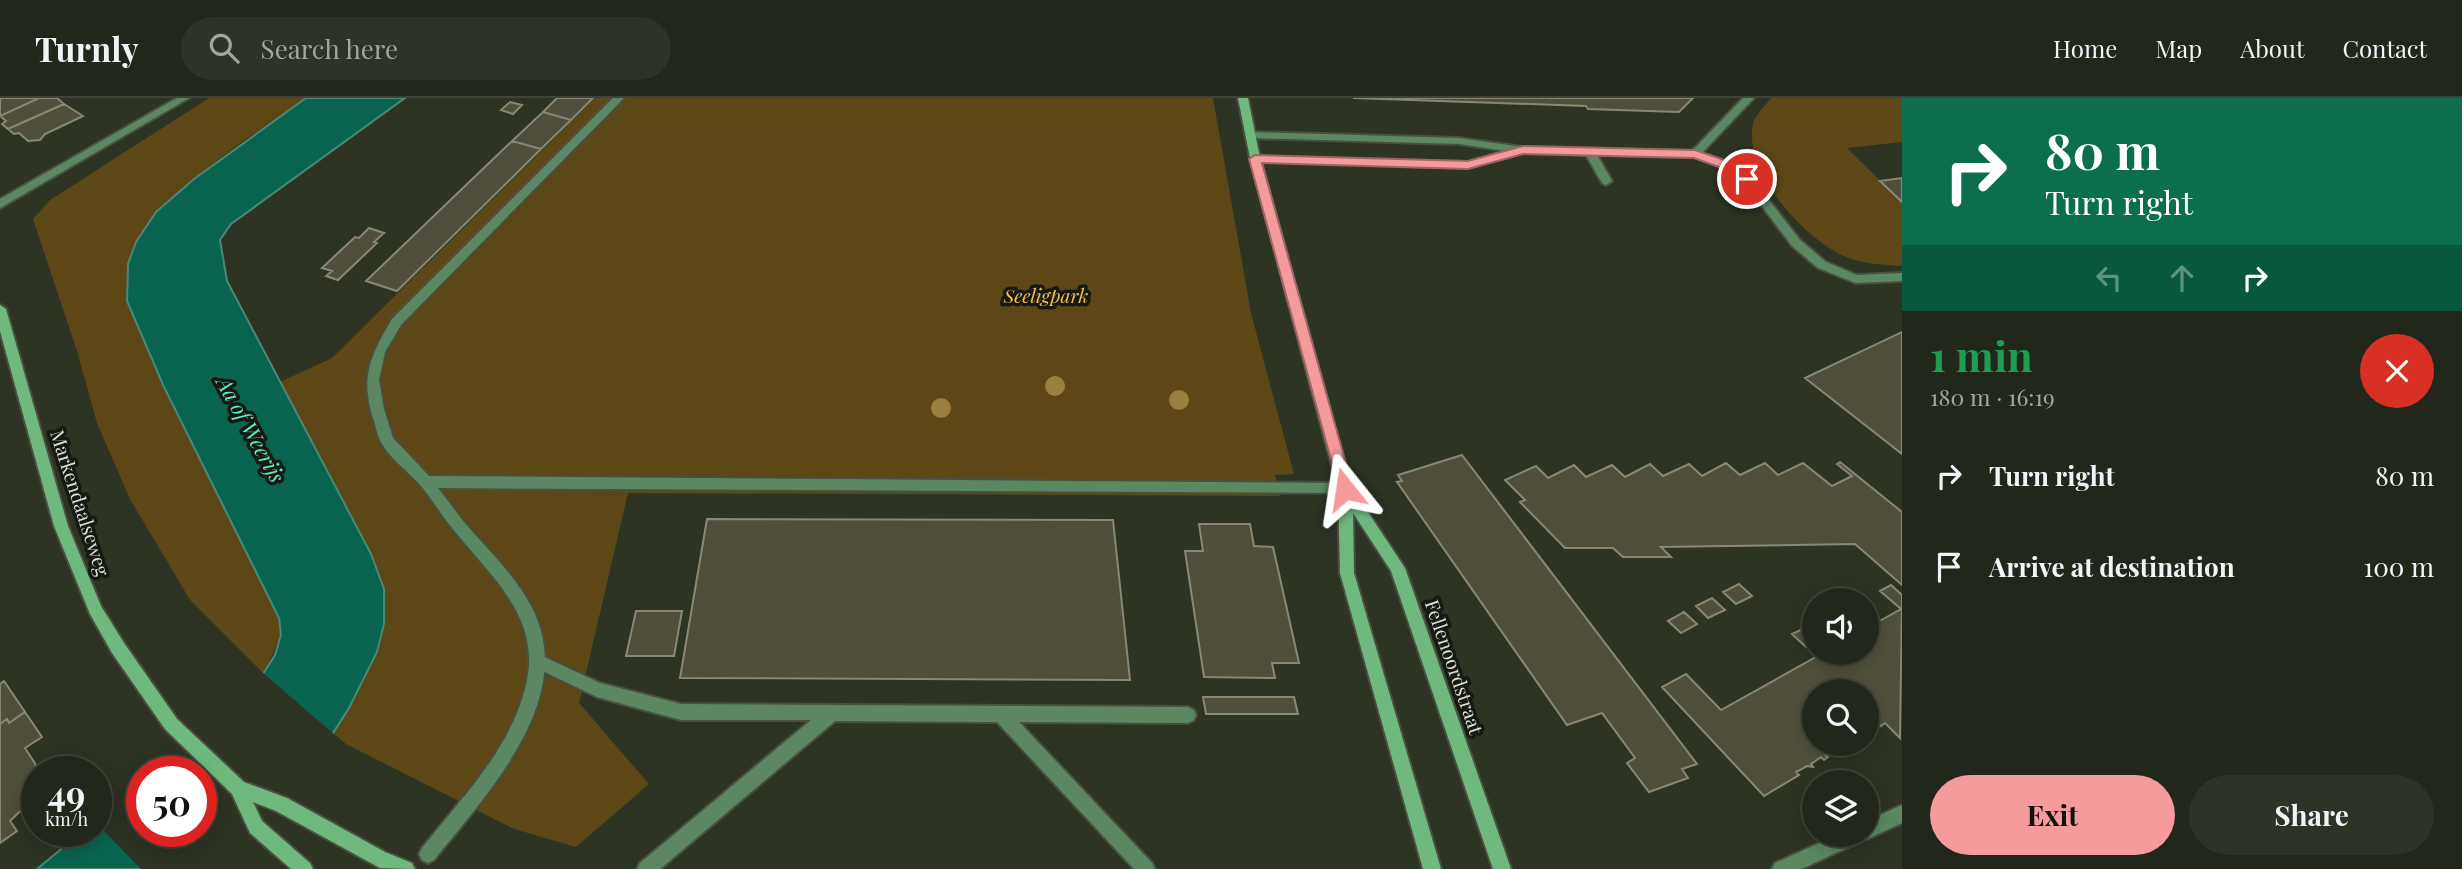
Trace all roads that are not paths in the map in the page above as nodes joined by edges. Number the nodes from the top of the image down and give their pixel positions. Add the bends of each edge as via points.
1 (184, 98) edge
2 (618, 98) edge
3 (1243, 98) edge
4 (1749, 98) edge
5 (1250, 135) junction
6 (1523, 150) junction
7 (1590, 152) junction
8 (1695, 154) junction
9 (1255, 159) junction
10 (1606, 181) dead end
11 (0, 204) edge
12 (1902, 277) edge
13 (0, 309) edge
14 (426, 482) junction
15 (1345, 489) junction
16 (538, 661) junction
17 (832, 713) junction
18 (1000, 713) junction
19 (1188, 715) dead end
20 (238, 788) junction
21 (1902, 814) edge
22 (1879, 825) edge
23 (1830, 847) edge
24 (428, 854) dead end
25 (304, 869) edge
26 (406, 869) edge
27 (646, 869) edge
28 (1146, 869) edge
29 (1432, 869) edge
30 (1502, 869) edge
31 (1781, 869) edge

1 - 11 street
2 - 14 street via 397,322 379,352 373,380 387,441
3 - 5 main road, Fellenoordstraat
4 - 8 street
5 - 6 street via 1458,141
5 - 9 main road, Fellenoordstraat
6 - 7 street
6 - 9 street via 1468,165
7 - 8 street
7 - 10 street
8 - 12 street via 1747,179 1811,258 1834,271 1867,280
9 - 15 main road, Fellenoordstraat
13 - 20 main road, Markendaalseweg via 77,570 118,648 171,724
14 - 15 street
14 - 16 street via 503,577 531,621
15 - 29 main road, Fellenoordstraat via 1347,573
15 - 30 main road, Fellenoordstraat via 1398,568
16 - 17 street via 597,690 681,712
16 - 24 street via 531,708 504,755
17 - 18 street
17 - 27 street
18 - 19 street
18 - 28 street
20 - 25 main road, Markendaalseweg via 256,827
20 - 26 main road, Markendaalseweg via 281,804
21 - 22 street
23 - 31 street

